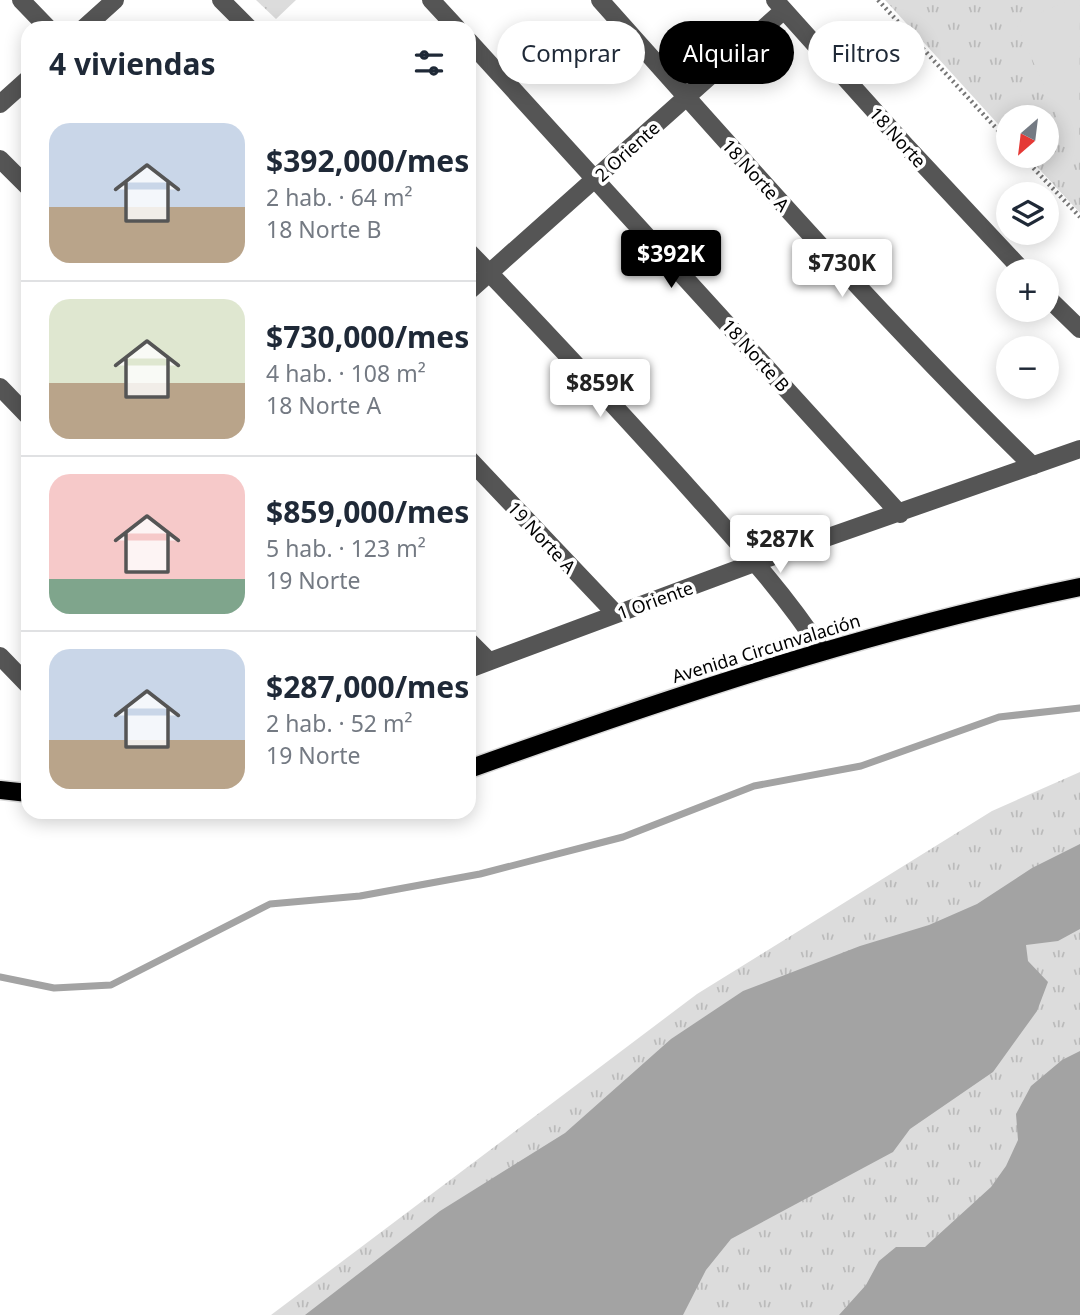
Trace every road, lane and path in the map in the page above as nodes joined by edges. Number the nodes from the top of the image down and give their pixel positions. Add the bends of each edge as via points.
1 (21, 0) edge
2 (115, 0) edge
3 (221, 0) edge
4 (431, 0) edge
5 (600, 0) edge
6 (878, 0) edge
7 (780, 5) edge
8 (41, 21) edge
9 (92, 21) edge
10 (242, 21) edge
11 (450, 21) edge
12 (476, 49) edge
13 (21, 85) edge
14 (687, 97) junction
15 (0, 104) edge
16 (996, 128) edge
17 (0, 159) edge
18 (1033, 168) edge
19 (596, 178) junction
20 (21, 180) edge
21 (1080, 217) edge
22 (1012, 259) edge
23 (476, 260) edge
24 (489, 273) junction
25 (476, 285) edge
26 (1059, 309) edge
27 (1080, 329) edge
28 (0, 387) edge
29 (21, 408) edge
30 (1080, 449) edge
31 (476, 466) edge
32 (1033, 466) junction
33 (900, 514) junction
34 (754, 563) junction
35 (1080, 587) edge
36 (616, 614) junction
37 (476, 647) edge
38 (821, 651) junction
39 (0, 656) edge
40 (489, 661) junction
41 (476, 666) edge
42 (21, 678) edge
43 (476, 767) edge
44 (0, 790) edge
45 (21, 792) edge

1 - 8 street
2 - 9 street
3 - 10 street
4 - 11 street
5 - 14 street, 18 Norte A
6 - 16 path
7 - 14 street, 2 Oriente
7 - 22 street, 18 Norte
12 - 19 street, 18 Norte B
13 - 15 street
14 - 19 street, 2 Oriente
14 - 32 street, 18 Norte A via 872,303
17 - 20 street
18 - 21 path
19 - 24 street, 2 Oriente
19 - 33 street, 18 Norte B
23 - 24 street
24 - 25 street, 2 Oriente
24 - 34 street
26 - 27 street
28 - 29 street
30 - 32 street, 1 Oriente
31 - 36 street, 19 Norte A
32 - 33 street, 1 Oriente
33 - 34 street, 1 Oriente
34 - 36 street, 1 Oriente
34 - 38 street
35 - 38 main road, Avenida Circunvalación
36 - 40 street, 1 Oriente
37 - 40 street
38 - 43 main road, Avenida Circunvalación
39 - 42 street
40 - 41 street, 1 Oriente
44 - 45 main road

